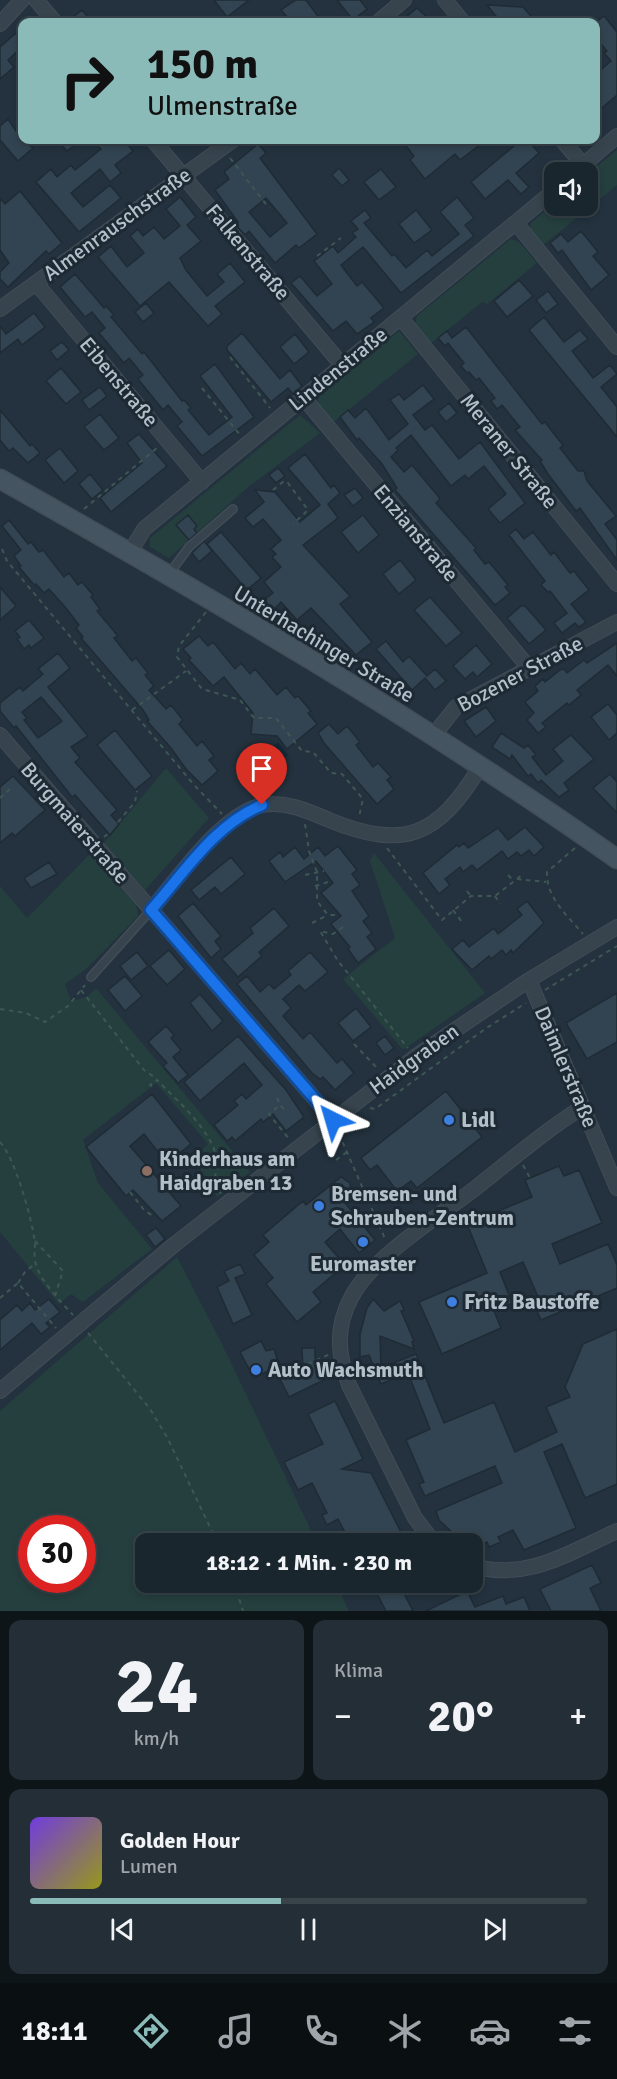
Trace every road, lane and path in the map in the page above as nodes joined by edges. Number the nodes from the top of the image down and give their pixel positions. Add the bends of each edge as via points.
1 (22, 0) edge
2 (36, 0) edge
3 (404, 0) edge
4 (445, 0) edge
5 (52, 18) edge
6 (383, 18) edge
7 (461, 18) edge
8 (0, 24) edge
9 (617, 136) edge
10 (156, 144) edge
11 (228, 144) edge
12 (564, 144) edge
13 (226, 153) dead end
14 (576, 162) edge
15 (588, 162) edge
16 (184, 176) junction
17 (544, 199) edge
18 (269, 208) dead end
19 (516, 223) junction
20 (341, 238) dead end
21 (317, 256) dead end
22 (36, 282) junction
23 (0, 309) edge
24 (401, 318) junction
25 (617, 347) edge
26 (230, 357) dead end
27 (342, 366) junction
28 (202, 388) dead end
29 (303, 397) junction
30 (278, 418) junction
31 (166, 440) junction
32 (247, 443) junction
33 (0, 479) edge
34 (202, 482) junction
35 (273, 490) dead end
36 (233, 509) dead end
37 (82, 511) dead end
38 (293, 524) dead end
39 (2, 549) dead end
40 (129, 554) junction
41 (167, 576) junction
42 (617, 584) edge
43 (211, 602) junction
44 (617, 622) edge
45 (530, 669) junction
46 (187, 670) junction
47 (132, 710) junction
48 (0, 735) edge
49 (433, 736) junction
50 (480, 767) junction
51 (10, 788) dead end
52 (137, 791) dead end
53 (0, 798) edge
54 (303, 809) junction
55 (359, 818) dead end
56 (118, 822) dead end
57 (230, 822) junction
58 (382, 837) junction
59 (574, 849) dead end
60 (617, 859) edge
61 (317, 872) junction
62 (324, 872) dead end
63 (524, 873) dead end
64 (305, 875) dead end
65 (508, 875) dead end
66 (517, 879) junction
67 (514, 881) junction
68 (328, 882) dead end
69 (546, 882) junction
70 (315, 886) junction
71 (467, 891) dead end
72 (471, 896) junction
73 (495, 896) junction
74 (500, 904) dead end
75 (151, 910) junction
76 (453, 910) junction
77 (328, 915) junction
78 (336, 915) dead end
79 (462, 922) dead end
80 (312, 923) dead end
81 (343, 927) dead end
82 (617, 927) edge
83 (590, 943) junction
84 (617, 946) edge
85 (91, 977) dead end
86 (529, 980) junction
87 (536, 996) junction
88 (0, 1009) edge
89 (354, 1044) dead end
90 (415, 1057) junction
91 (376, 1067) dead end
92 (157, 1080) junction
93 (152, 1086) dead end
94 (277, 1098) dead end
95 (280, 1105) junction
96 (365, 1106) dead end
97 (583, 1107) junction
98 (284, 1109) dead end
99 (333, 1120) junction
100 (290, 1140) dead end
101 (0, 1142) edge
102 (347, 1152) junction
103 (336, 1160) dead end
104 (617, 1188) edge
105 (130, 1192) dead end
106 (227, 1204) junction
107 (150, 1209) dead end
108 (35, 1240) junction
109 (391, 1253) junction
110 (36, 1263) junction
111 (18, 1283) junction
112 (56, 1296) junction
113 (0, 1298) edge
114 (80, 1323) junction
115 (64, 1337) junction
116 (339, 1353) junction
117 (283, 1375) dead end
118 (0, 1391) edge
119 (617, 1531) edge
120 (213, 1533) edge
121 (427, 1533) edge
122 (483, 1569) edge
123 (237, 1593) edge
124 (243, 1611) edge

1 - 8 street
2 - 5 street
3 - 6 street
4 - 7 street
9 - 15 street
10 - 16 street, Falkenstraße
11 - 16 street, Almenrauschstraße
12 - 14 street
13 - 18 path
16 - 22 street, Almenrauschstraße
16 - 27 street, Falkenstraße
17 - 19 street, Lindenstraße
19 - 24 street, Lindenstraße
19 - 25 street
20 - 21 path
22 - 23 street, Almenrauschstraße
22 - 31 street, Eibenstraße
24 - 27 street, Lindenstraße
24 - 42 street, Meraner Straße
26 - 30 path
27 - 29 street, Lindenstraße
28 - 32 path
29 - 30 street, Lindenstraße
29 - 45 street, Enzianstraße
30 - 32 street, Lindenstraße
31 - 34 street, Eibenstraße
31 - 37 path
32 - 34 street, Lindenstraße
33 - 40 main road, Unterhachinger Straße
34 - 40 street, Lindenstraße via 144,530
35 - 38 path via 288,483 307,504 308,510
36 - 41 lane via 189,547
39 - 47 path
40 - 41 main road, Unterhachinger Straße
41 - 43 main road, Unterhachinger Straße
43 - 46 path via 179,646 177,657
43 - 49 main road, Unterhachinger Straße
44 - 45 street, Bozener Straße
45 - 49 street, Bozener Straße via 456,707
46 - 47 path
46 - 55 path via 202,689 240,700 254,718 276,718 302,751 313,752 331,773 342,774 363,799
47 - 57 path
48 - 75 street, Burgmaierstraße
49 - 50 main road, Unterhachinger Straße
50 - 58 street via 443,815 425,828
50 - 60 main road, Unterhachinger Straße
51 - 53 path
52 - 56 path via 135,802
54 - 57 street via 262,805
54 - 58 street
54 - 61 path via 309,851
57 - 75 street
58 - 76 path via 389,853 442,920
59 - 69 path via 547,872
61 - 62 path
61 - 64 path
61 - 70 path
63 - 66 path
65 - 67 path
66 - 67 path
66 - 69 path
67 - 73 path
68 - 70 path
69 - 83 path via 549,893
70 - 77 path via 317,901
71 - 72 path
72 - 73 path
72 - 76 path
73 - 74 path
75 - 85 lane
75 - 99 street, Burgmaierstraße
76 - 79 path
77 - 78 path
77 - 80 path
81 - 90 path via 333,934 320,932 338,961
82 - 83 street, Haidgraben
83 - 86 street, Haidgraben
84 - 87 path
86 - 87 street, Daimlerstraße
86 - 90 street, Haidgraben
87 - 96 path via 375,1109
87 - 97 street, Daimlerstraße
88 - 92 path via 26,1013 45,1022 68,1006 81,990 144,1070
89 - 91 path
90 - 99 street, Haidgraben
92 - 93 path
92 - 106 path via 211,1141 217,1159 213,1180
94 - 95 path
95 - 98 path
95 - 100 path via 269,1114
97 - 104 street, Daimlerstraße
97 - 109 street
99 - 102 path
99 - 106 street, Haidgraben
101 - 108 path via 9,1151
102 - 103 path
102 - 109 path
105 - 107 path via 153,1216
106 - 114 street, Haidgraben
108 - 110 path
108 - 112 path via 63,1271
109 - 116 street via 350,1298 340,1329
110 - 111 path
110 - 112 path
111 - 113 path
111 - 115 path
112 - 114 path
114 - 115 street, Haidgraben
114 - 120 path via 156,1418
115 - 118 street, Haidgraben
116 - 117 path via 323,1355
116 - 121 street via 353,1395 415,1518
119 - 122 street via 522,1571
123 - 124 path

